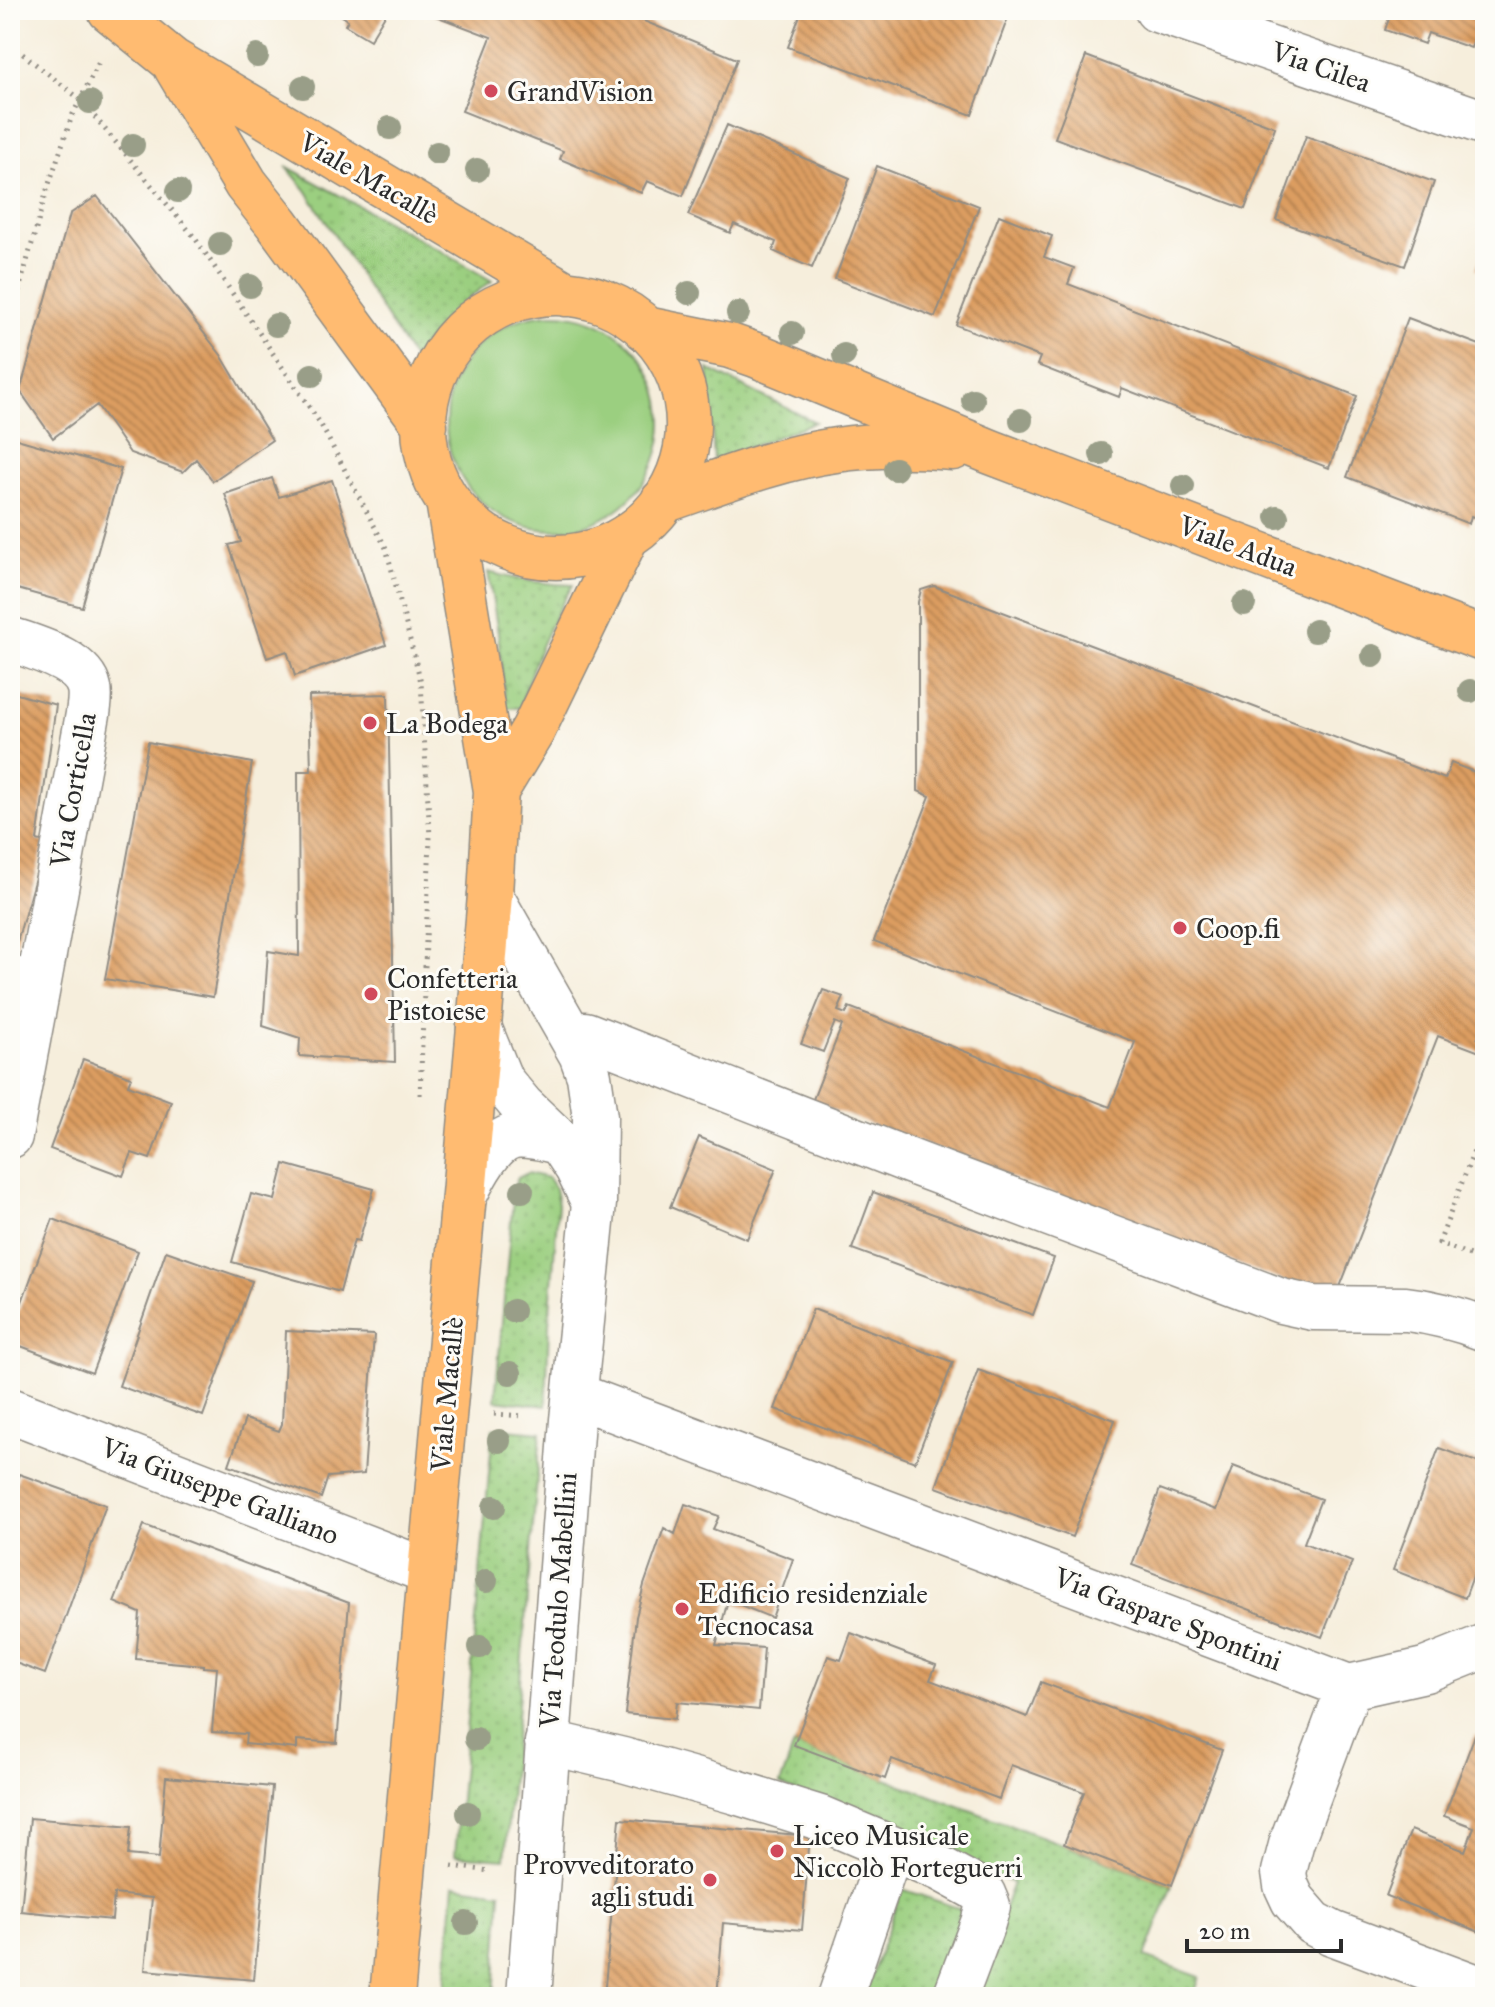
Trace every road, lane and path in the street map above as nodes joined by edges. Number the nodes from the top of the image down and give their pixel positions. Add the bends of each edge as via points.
1 (1157, 10) edge
2 (118, 13) edge
3 (10, 44) edge
4 (173, 61) junction
5 (80, 99) junction
6 (1485, 123) edge
7 (566, 294) junction
8 (10, 322) edge
9 (646, 329) junction
10 (425, 425) junction
11 (991, 452) junction
12 (448, 501) junction
13 (663, 501) junction
14 (627, 536) junction
15 (10, 639) edge
16 (1485, 640) edge
17 (496, 791) junction
18 (490, 895) junction
19 (24, 982) edge
20 (1485, 1023) edge
21 (479, 1027) junction
22 (585, 1034) dead end
23 (1485, 1044) edge
24 (420, 1102) dead end
25 (1485, 1122) edge
26 (10, 1136) edge
27 (560, 1142) junction
28 (465, 1195) junction
29 (594, 1203) junction
30 (1485, 1261) edge
31 (1485, 1329) edge
32 (574, 1407) junction
33 (10, 1410) edge
34 (446, 1410) junction
35 (430, 1572) junction
36 (1485, 1646) edge
37 (1349, 1687) junction
38 (547, 1742) junction
39 (891, 1848) junction
40 (403, 1859) junction
41 (537, 1877) junction
42 (1485, 1990) edge
43 (392, 1997) edge
44 (529, 1997) edge
45 (840, 1997) edge
46 (955, 1997) edge

1 - 6 street, Via Cilea
2 - 4 main road, Viale Macallè
2 - 5 path
3 - 5 path
4 - 7 main road, Viale Macallè
4 - 10 main road, Viale Macallè via 246,184
5 - 8 path via 47,190
5 - 24 path via 213,264 320,423 386,548 422,697 430,837
7 - 9 main road via 609,305
7 - 10 main road via 511,302 463,332 433,380
9 - 11 main road, Viale Adua via 756,355
9 - 13 main road via 671,361 687,411 682,464
10 - 12 main road via 430,464
11 - 13 main road, Viale Adua via 907,445 836,450
11 - 16 main road, Viale Adua
12 - 14 main road via 484,536 530,555 580,555
12 - 17 main road, Viale Macallè
13 - 14 main road
14 - 17 main road, Viale Macallè via 539,717
15 - 19 street, Via Corticella via 77,669 89,690 88,714
17 - 18 main road, Viale Macallè
18 - 21 main road, Viale Macallè
18 - 29 street, Via Teodulo Mabellini via 589,1076 595,1117
19 - 26 street, Via Corticella
20 - 23 path via 1478,1041
21 - 27 street via 501,1081
21 - 28 main road, Viale Macallè
22 - 31 street via 1281,1301 1313,1308 1420,1310
25 - 30 path via 1439,1243
27 - 28 street via 529,1136 505,1139
27 - 29 street
28 - 34 main road, Viale Macallè
29 - 32 street, Via Teodulo Mabellini
32 - 34 path
32 - 37 street, Via Gaspare Spontini
32 - 38 street, Via Teodulo Mabellini
33 - 35 street, Via Giuseppe Galliano
34 - 35 main road, Viale Macallè
35 - 40 main road, Viale Macallè
36 - 37 street via 1425,1670
37 - 42 street via 1292,1841 1286,1885 1313,1923
38 - 39 street via 736,1792 820,1818
38 - 41 street, Via Teodulo Mabellini
39 - 45 street
39 - 46 street via 983,1894 988,1906
40 - 41 path
40 - 43 main road, Viale Macallè
41 - 44 street, Via Teodulo Mabellini

